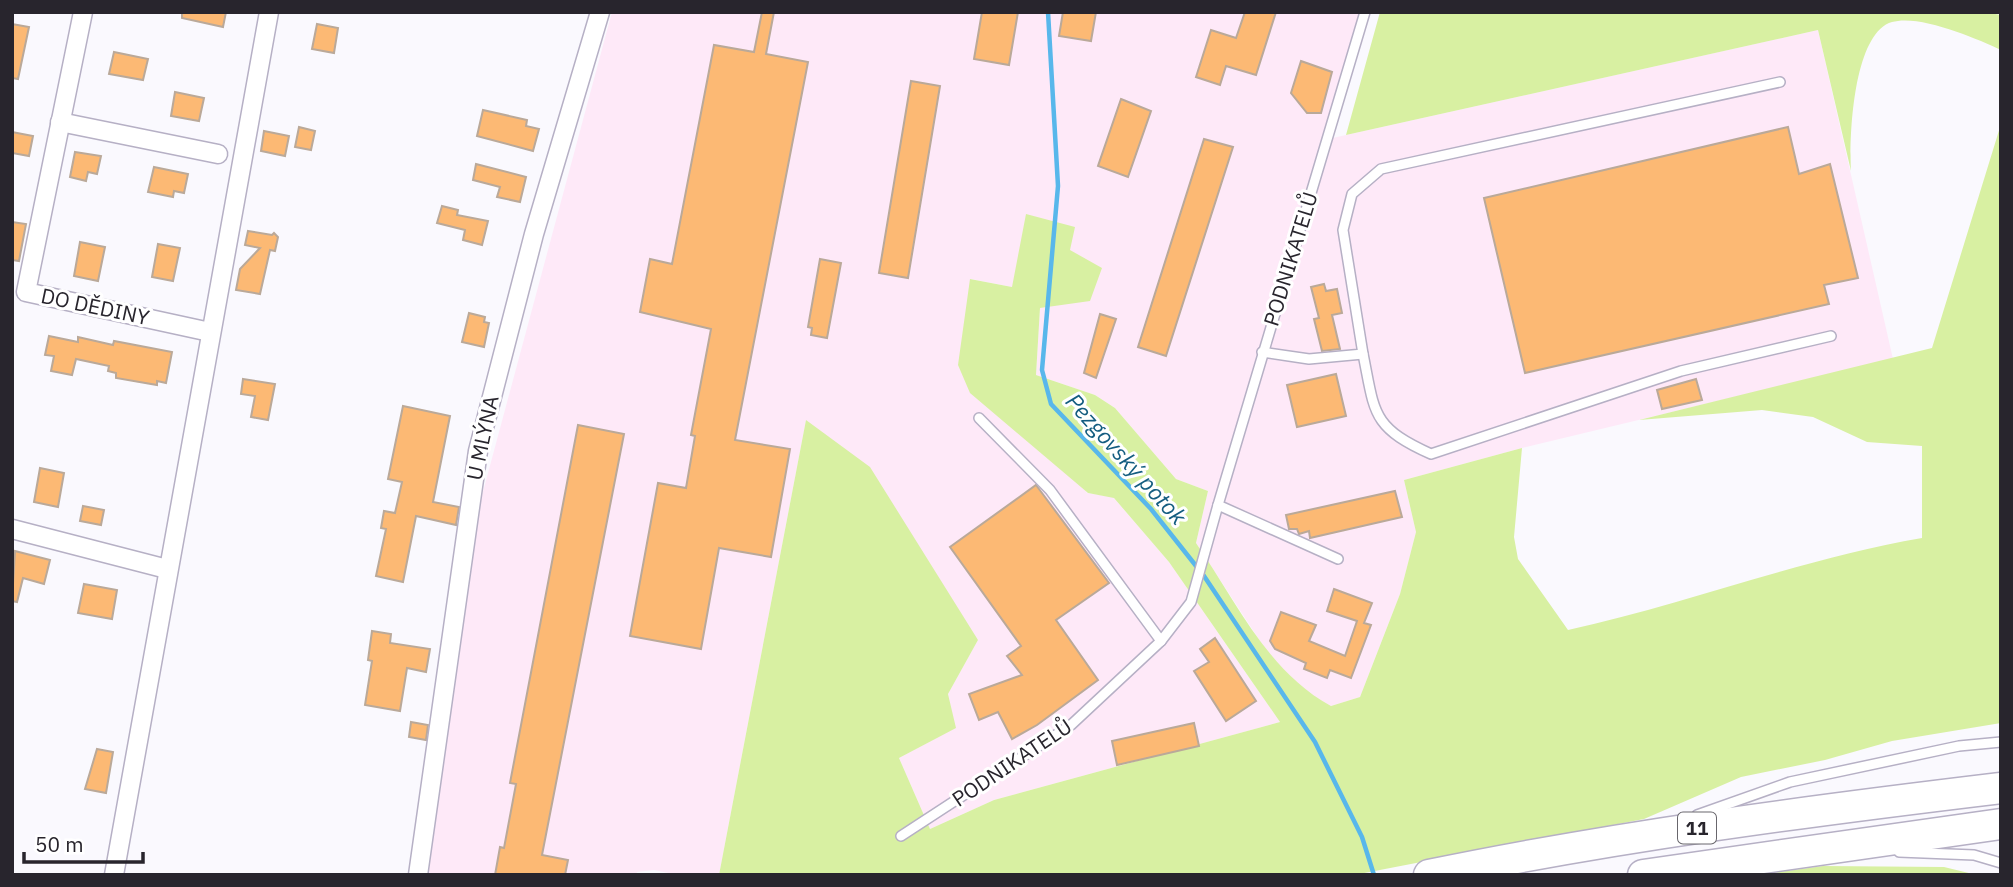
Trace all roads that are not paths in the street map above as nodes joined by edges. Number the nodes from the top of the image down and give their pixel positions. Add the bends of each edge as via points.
1 (83, 12) edge
2 (269, 12) edge
3 (600, 12) edge
4 (1365, 12) edge
5 (1780, 82) dead end
6 (60, 122) junction
7 (218, 154) dead end
8 (210, 332) junction
9 (1831, 336) dead end
10 (1262, 352) junction
11 (1363, 354) junction
12 (979, 418) dead end
13 (1218, 505) junction
14 (12, 529) edge
15 (1338, 559) dead end
16 (167, 569) junction
17 (1161, 640) junction
18 (2001, 742) edge
19 (2001, 788) edge
20 (2001, 824) edge
21 (901, 836) dead end
22 (1639, 836) junction
23 (1827, 849) junction
24 (2001, 863) edge
25 (114, 875) edge
26 (418, 875) edge
27 (1429, 875) edge
28 (1643, 875) edge

1 - 6 street, DO DĚDINY
2 - 8 street
3 - 26 street, U MLÝNA via 534,234 478,452
4 - 10 lane, PODNIKATELŮ
5 - 11 lane via 1381,169 1352,194 1343,230
6 - 7 street
6 - 8 street, DO DĚDINY via 26,292
8 - 16 street
9 - 11 lane via 1681,370 1431,454 1399,439 1375,413
10 - 11 lane via 1309,359
10 - 13 lane, PODNIKATELŮ
12 - 17 lane via 1050,490
13 - 15 lane
13 - 17 lane, PODNIKATELŮ via 1191,602
14 - 16 street
16 - 25 street
17 - 21 lane, PODNIKATELŮ via 1071,725
18 - 22 lane via 1959,746 1790,782
19 - 22 highway, 11
20 - 23 highway, 11
22 - 27 highway, 11
23 - 24 lane via 1974,855
23 - 28 highway, 11

